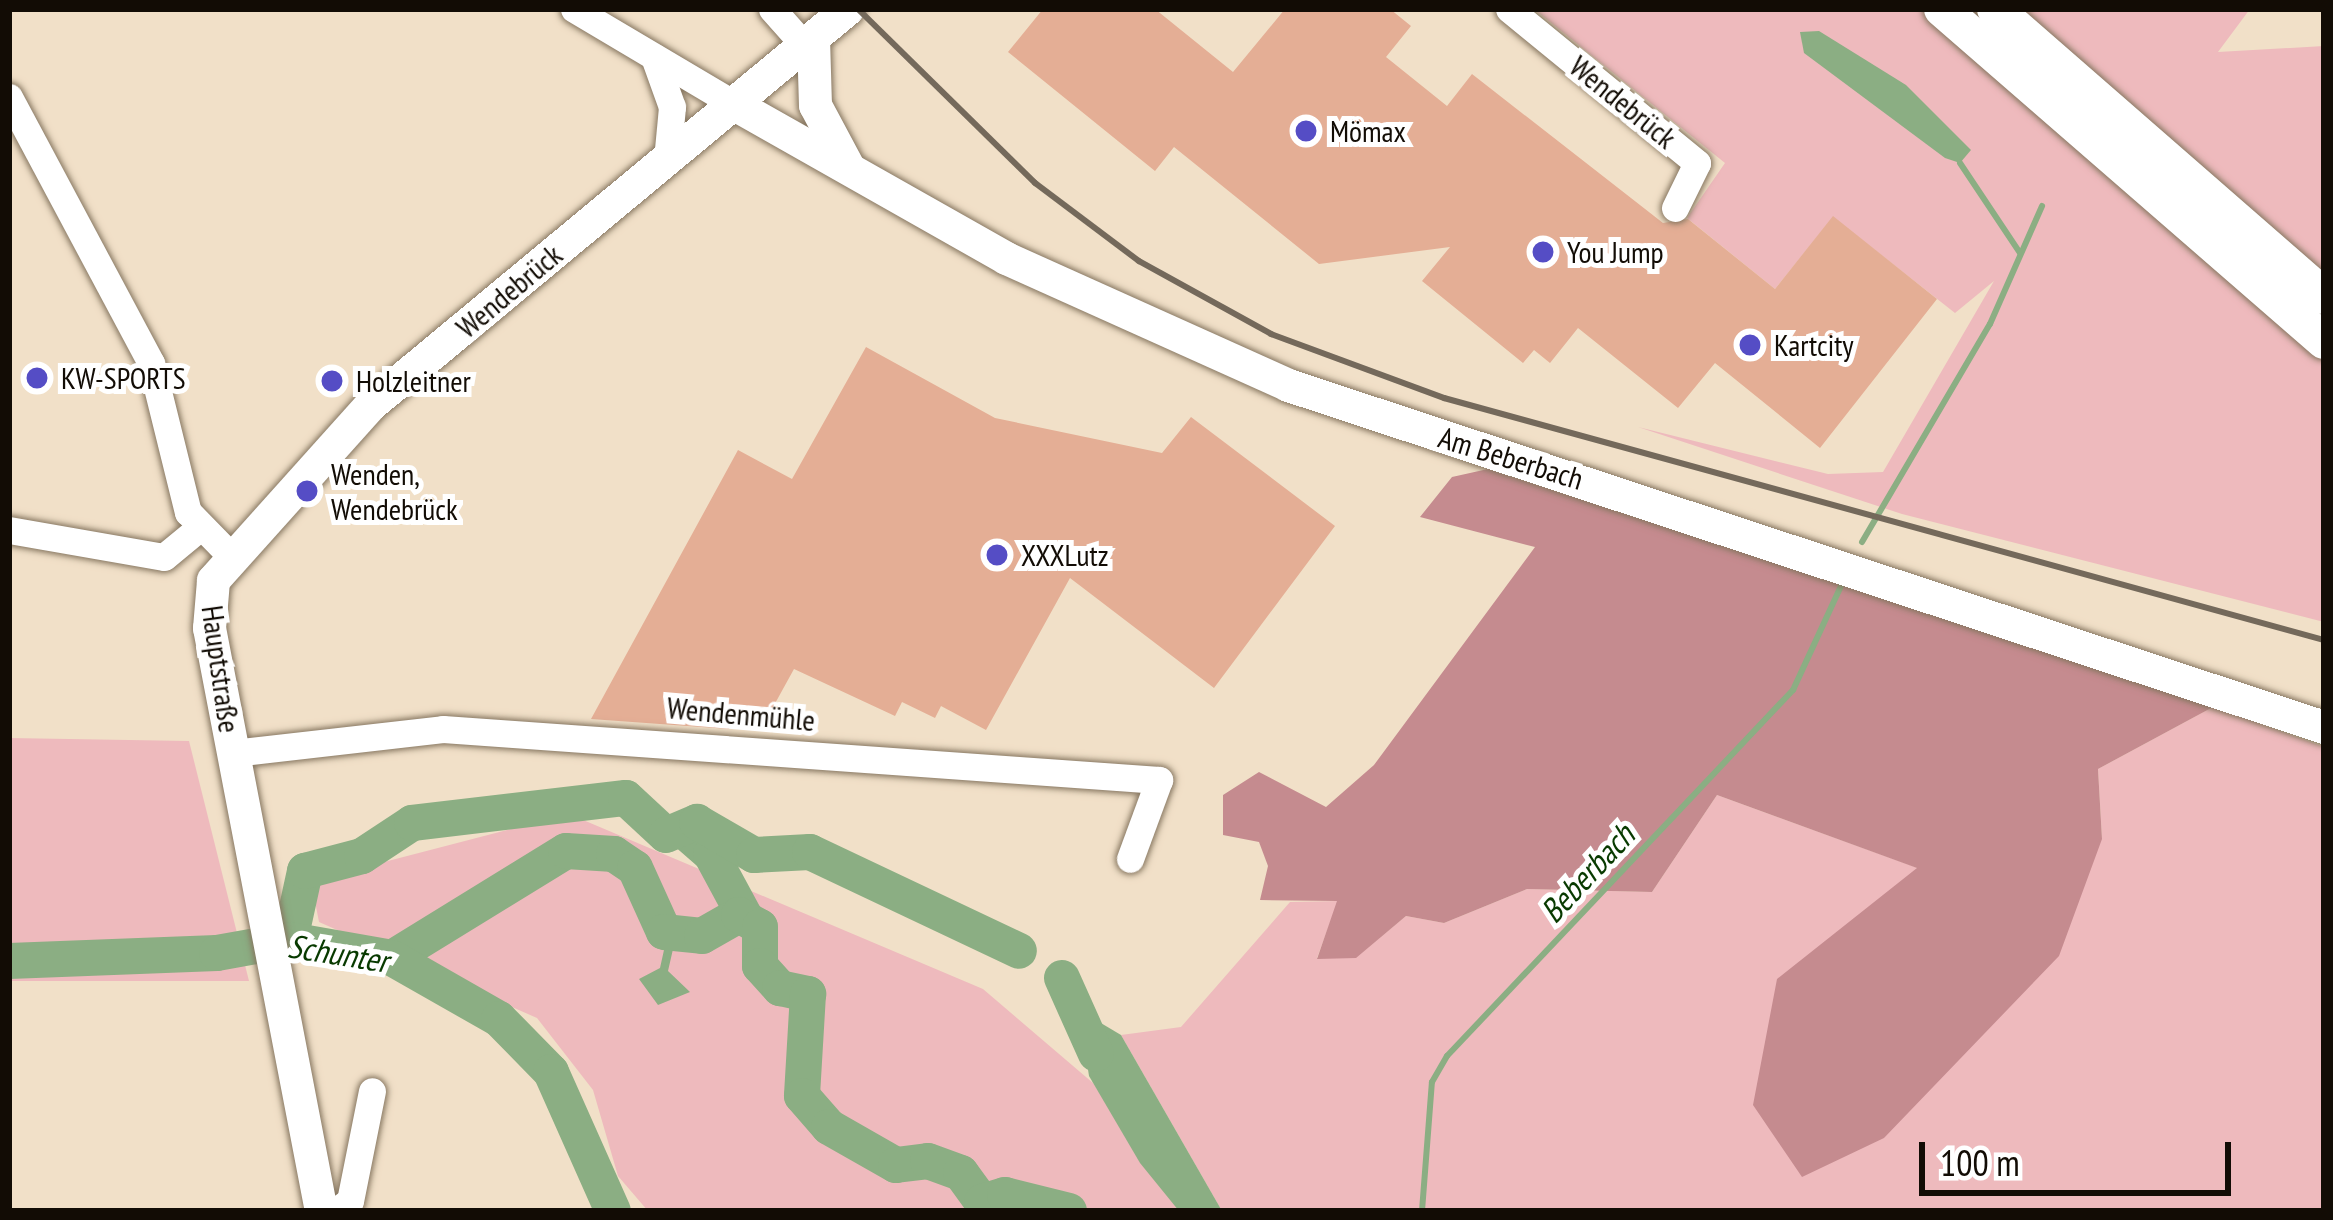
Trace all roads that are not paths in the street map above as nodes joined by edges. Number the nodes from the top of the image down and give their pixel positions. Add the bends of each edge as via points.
1 (574, 9) edge
2 (772, 9) edge
3 (848, 9) edge
4 (1509, 9) edge
5 (1930, 9) edge
6 (1942, 9) edge
7 (1995, 9) edge
8 (808, 42) junction
9 (1997, 56) junction
10 (654, 57) junction
11 (11, 104) edge
12 (734, 104) junction
13 (667, 160) junction
14 (856, 175) junction
15 (1675, 208) dead end
16 (2324, 296) edge
17 (2324, 341) edge
18 (199, 528) junction
19 (9, 530) edge
20 (229, 553) junction
21 (2324, 727) edge
22 (233, 753) junction
23 (1130, 859) dead end
24 (372, 1091) dead end
25 (322, 1211) edge
26 (336, 1211) edge

1 - 10 street
2 - 8 street
3 - 8 main road, Wendebrück
4 - 15 street, Wendebrück via 1697,163
5 - 9 highway
6 - 9 highway
7 - 16 highway
8 - 12 main road, Wendebrück
8 - 14 main road via 815,105
9 - 17 highway
10 - 12 street
10 - 13 street via 672,107
11 - 18 street via 151,363
12 - 13 main road, Wendebrück
12 - 14 main road, Am Beberbach
13 - 20 main road, Wendebrück via 371,404
14 - 21 main road, Am Beberbach via 1079,296 1288,386
18 - 19 street via 164,557
18 - 20 street
20 - 22 main road, Hauptstraße via 207,612
22 - 23 street, Wendenmühle via 443,729 1159,780
22 - 25 main road, Hauptstraße
24 - 26 street via 350,1201

